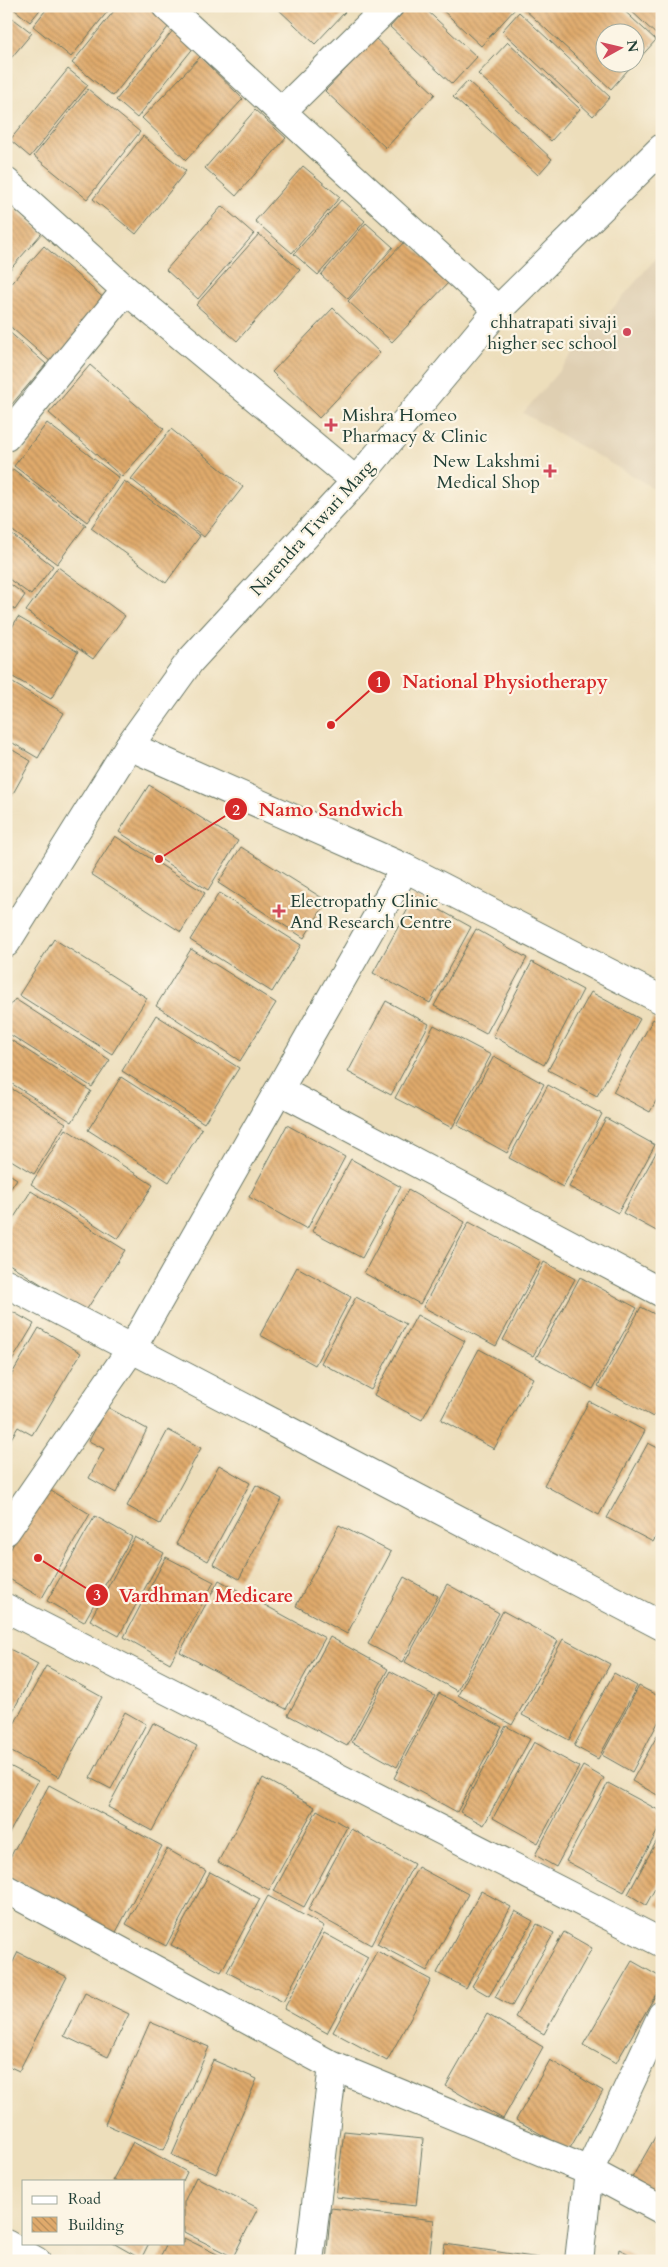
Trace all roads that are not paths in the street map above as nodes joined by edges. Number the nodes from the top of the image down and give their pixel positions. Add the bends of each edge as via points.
1 (166, 6) edge
2 (389, 6) edge
3 (281, 112) junction
4 (662, 148) edge
5 (6, 182) edge
6 (126, 290) junction
7 (498, 310) junction
8 (6, 437) edge
9 (356, 481) junction
10 (129, 746) junction
11 (406, 868) junction
12 (6, 943) edge
13 (662, 1000) edge
14 (279, 1090) junction
15 (6, 1282) edge
16 (662, 1293) edge
17 (132, 1348) junction
18 (6, 1531) edge
19 (6, 1608) edge
20 (662, 1626) edge
21 (6, 1888) edge
22 (662, 1943) edge
23 (662, 2015) edge
24 (332, 2066) junction
25 (589, 2171) junction
26 (662, 2210) edge
27 (6, 2244) edge
28 (36, 2261) edge
29 (309, 2261) edge
30 (579, 2261) edge

1 - 3 street
2 - 3 street
3 - 7 street
4 - 7 street, Narendra Tiwari Marg
5 - 6 street
6 - 8 street
6 - 9 street
7 - 9 street, Narendra Tiwari Marg
9 - 10 street, Narendra Tiwari Marg via 190,661
10 - 11 street
10 - 12 street, Narendra Tiwari Marg
11 - 13 street
11 - 14 street
14 - 16 street
14 - 17 street
15 - 17 street
17 - 18 street
17 - 20 street
19 - 22 street
21 - 24 street
23 - 25 street
24 - 25 street
24 - 29 street
25 - 26 street
25 - 30 street
27 - 28 street

